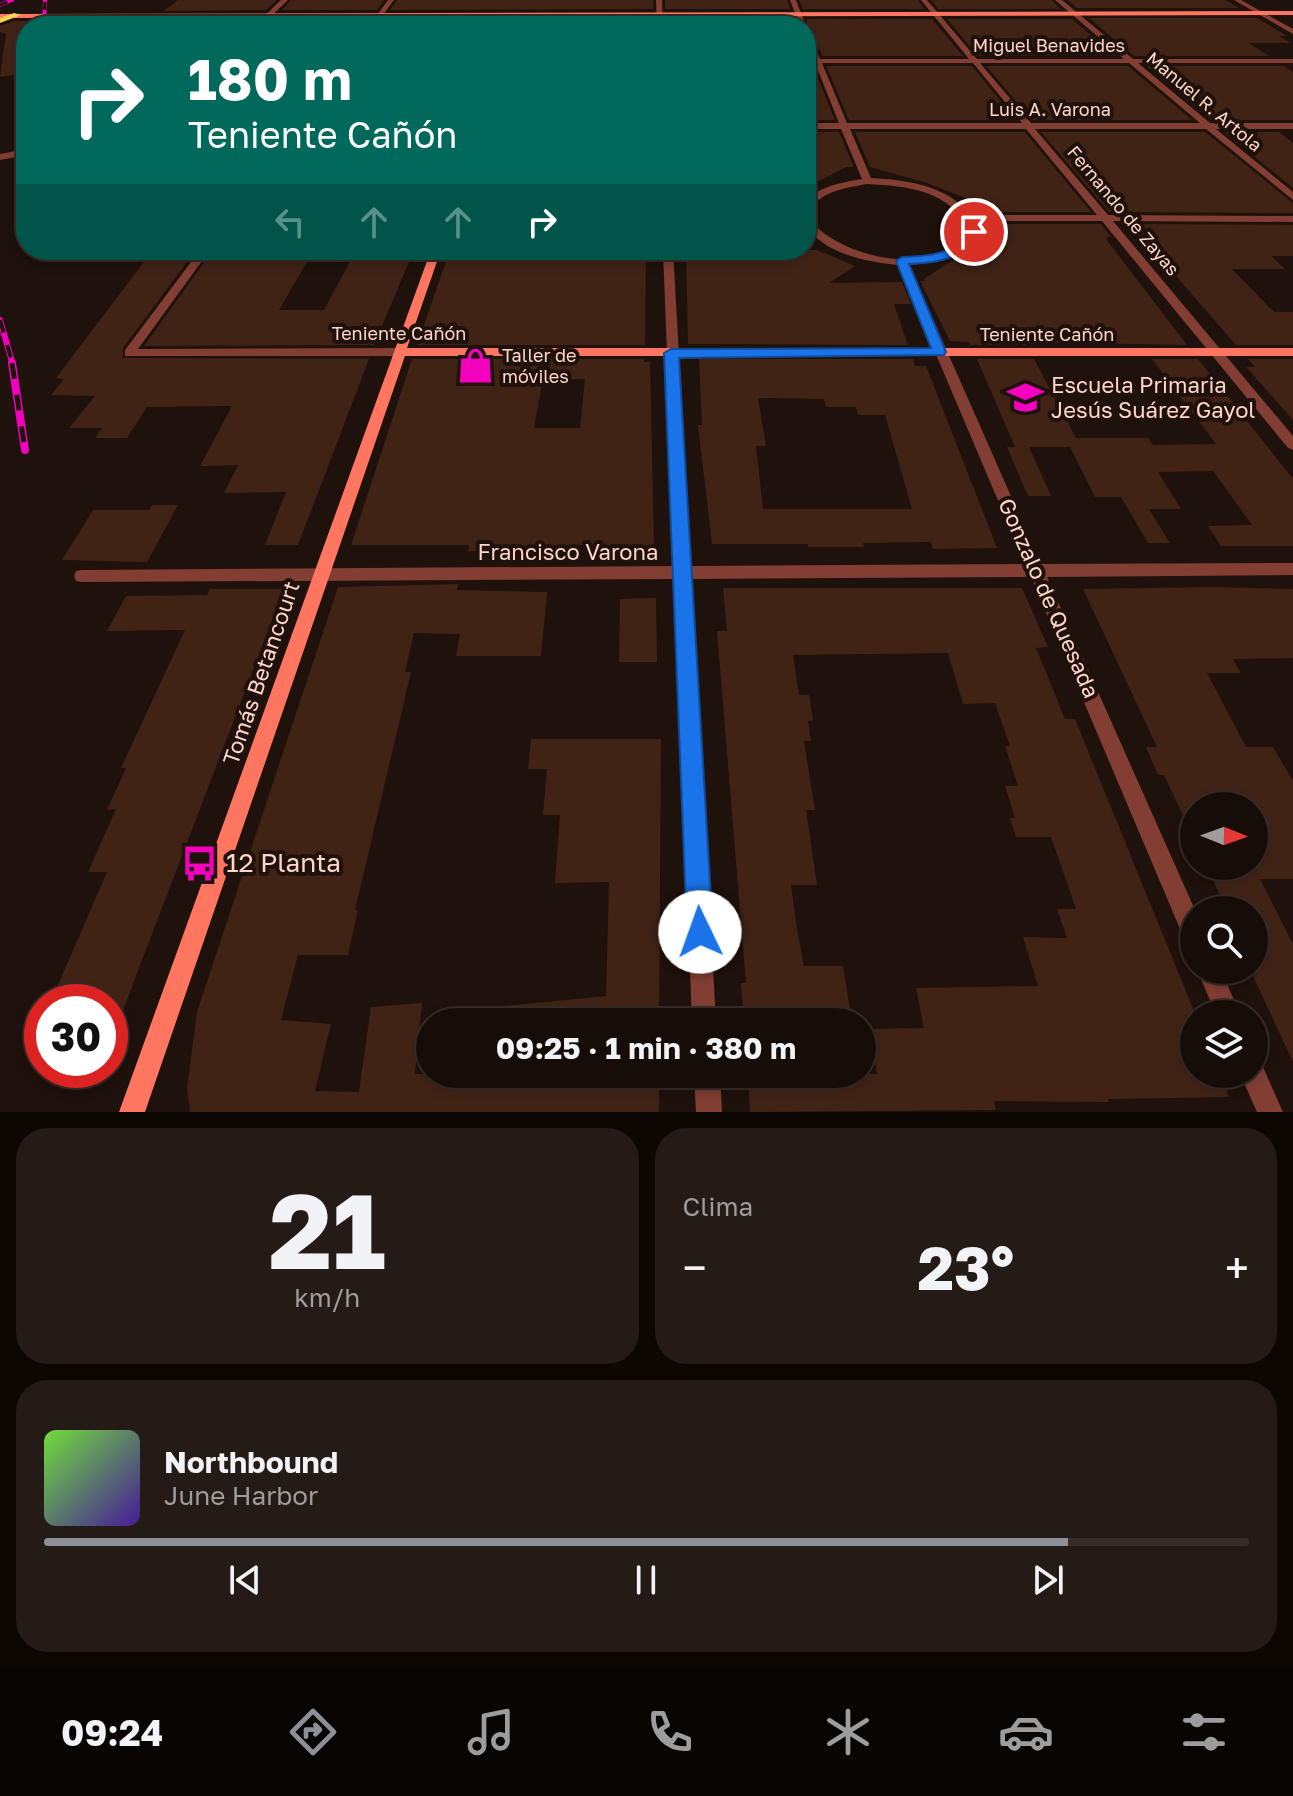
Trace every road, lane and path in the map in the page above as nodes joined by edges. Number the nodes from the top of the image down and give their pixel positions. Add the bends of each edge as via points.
1 (285, 0) edge
2 (391, 0) edge
3 (525, 0) edge
4 (659, 0) edge
5 (793, 0) edge
6 (924, 0) edge
7 (1058, 0) edge
8 (1237, 0) edge
9 (138, 5) dead end
10 (270, 13) junction
11 (381, 13) junction
12 (520, 13) junction
13 (659, 13) junction
14 (798, 13) junction
15 (935, 13) junction
16 (1073, 13) junction
17 (1260, 13) junction
18 (1293, 13) edge
19 (125, 14) junction
20 (17, 15) joint
21 (267, 16) edge
22 (379, 16) edge
23 (519, 16) edge
24 (659, 16) edge
25 (799, 16) edge
26 (0, 18) edge
27 (1293, 32) edge
28 (816, 56) edge
29 (818, 61) junction
30 (1293, 61) edge
31 (976, 62) junction
32 (1131, 62) junction
33 (816, 126) edge
34 (844, 126) junction
35 (1029, 126) junction
36 (1208, 126) junction
37 (1293, 126) edge
38 (867, 181) junction
39 (816, 196) edge
40 (1293, 197) edge
41 (970, 218) junction
42 (1106, 219) junction
43 (1293, 219) edge
44 (816, 231) edge
45 (198, 260) edge
46 (432, 260) edge
47 (668, 260) edge
48 (902, 261) junction
49 (400, 352) junction
50 (939, 352) junction
51 (1293, 352) edge
52 (671, 353) junction
53 (1217, 353) junction
54 (1293, 445) edge
55 (1293, 569) edge
56 (1038, 570) junction
57 (321, 574) junction
58 (683, 574) junction
59 (82, 576) dead end
60 (1180, 902) edge
61 (703, 1008) edge
62 (708, 1088) edge
63 (1259, 1088) edge
64 (138, 1104) edge
65 (709, 1112) edge
66 (1270, 1112) edge

1 - 10 street
2 - 11 street
3 - 12 street
4 - 13 street
5 - 14 street
6 - 15 street, Fernando de Zayas
7 - 16 street, Manuel R. Artola
8 - 17 street
9 - 19 street
10 - 11 street
10 - 19 street
10 - 21 street
11 - 12 street
11 - 22 street
12 - 13 street
12 - 23 street
13 - 14 street
13 - 24 street
14 - 15 street
14 - 25 street
15 - 16 street
15 - 31 street, Fernando de Zayas
16 - 17 street
16 - 32 street, Manuel R. Artola
17 - 18 street
17 - 27 street
19 - 20 street
20 - 26 main road
28 - 29 street
29 - 31 street, Miguel Benavides
29 - 34 street
30 - 32 street, Miguel Benavides
31 - 32 street, Miguel Benavides
31 - 35 street, Fernando de Zayas
32 - 36 street, Manuel R. Artola
33 - 34 street, Luis A. Varona
34 - 35 street, Luis A. Varona
34 - 38 street
35 - 36 street, Luis A. Varona
35 - 42 street, Fernando de Zayas
36 - 37 street, Luis A. Varona
36 - 40 street, Manuel R. Artola
38 - 39 street
38 - 41 street via 940,195
41 - 42 street
41 - 48 street via 974,232 967,244 951,254
42 - 43 street
42 - 53 street, Fernando de Zayas
44 - 48 street via 847,251
45 - 49 street, Teniente Cañón via 129,353
46 - 49 street, Tomás Betancourt
47 - 52 street
48 - 50 street, Gonzalo de Quesada
49 - 52 street, Teniente Cañón
49 - 57 street, Tomás Betancourt
50 - 52 street, Teniente Cañón
50 - 53 street, Teniente Cañón
50 - 56 street, Gonzalo de Quesada
51 - 53 street, Teniente Cañón
52 - 58 street
53 - 54 street, Fernando de Zayas
55 - 56 street, Francisco Varona
56 - 58 street, Francisco Varona
56 - 60 street, Gonzalo de Quesada
57 - 58 street, Francisco Varona
57 - 59 street, Francisco Varona
57 - 64 street, Tomás Betancourt
58 - 61 street
62 - 65 street
63 - 66 street

